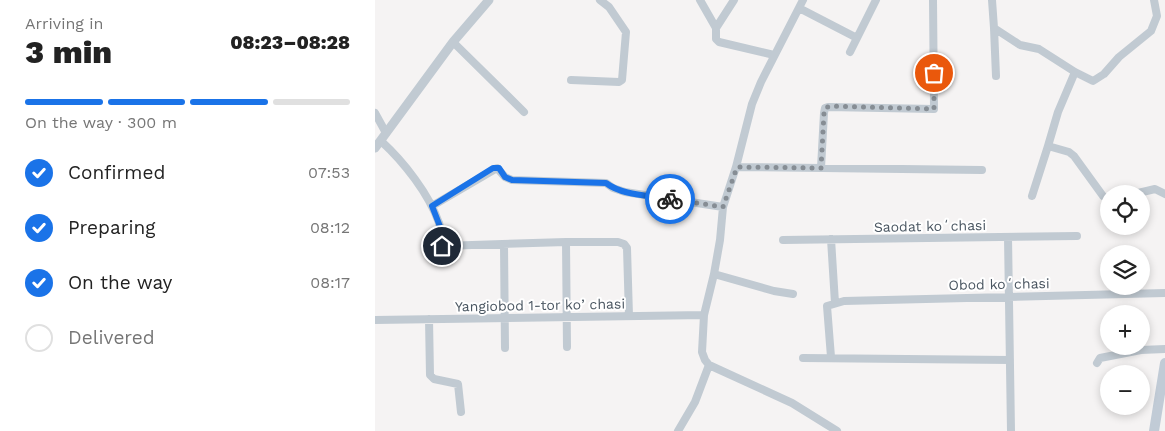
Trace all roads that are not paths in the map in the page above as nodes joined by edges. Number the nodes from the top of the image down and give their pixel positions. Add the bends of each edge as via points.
1 (489, 0) edge
2 (600, 0) edge
3 (700, 0) edge
4 (734, 0) edge
5 (803, 0) edge
6 (876, 0) edge
7 (933, 0) edge
8 (992, 0) edge
9 (1154, 0) edge
10 (799, 8) junction
11 (716, 28) junction
12 (994, 28) junction
13 (857, 38) junction
14 (453, 42) junction
15 (850, 52) dead end
16 (774, 55) junction
17 (1075, 72) junction
18 (996, 76) dead end
19 (571, 80) dead end
20 (524, 112) dead end
21 (375, 113) edge
22 (381, 140) edge
23 (1047, 146) junction
24 (737, 167) junction
25 (821, 168) junction
26 (982, 170) dead end
27 (1150, 190) edge
28 (1100, 192) edge
29 (1165, 194) edge
30 (1032, 196) dead end
31 (432, 206) junction
32 (723, 207) junction
33 (1077, 236) dead end
34 (1008, 237) junction
35 (831, 239) junction
36 (783, 240) dead end
37 (566, 242) junction
38 (503, 245) junction
39 (714, 274) junction
40 (1165, 293) edge
41 (793, 294) dead end
42 (1009, 297) junction
43 (835, 303) junction
44 (704, 315) junction
45 (566, 316) junction
46 (629, 316) junction
47 (505, 318) junction
48 (429, 319) junction
49 (375, 320) edge
50 (567, 347) dead end
51 (505, 348) dead end
52 (1165, 349) edge
53 (803, 358) dead end
54 (831, 358) junction
55 (1010, 360) junction
56 (1165, 362) edge
57 (1097, 363) dead end
58 (709, 365) junction
59 (461, 412) dead end
60 (678, 431) edge
61 (834, 431) edge
62 (1011, 431) edge
63 (1155, 431) edge

1 - 14 street
2 - 19 street via 609,7 626,32 622,80
3 - 11 street
4 - 11 street
5 - 10 street
6 - 13 street
7 - 25 street via 934,109 825,108
8 - 12 street
9 - 17 street via 1156,21 1147,36 1095,80
10 - 13 street
10 - 16 street
11 - 16 street via 716,39 721,43
12 - 17 street via 1019,45 1041,50
12 - 18 street
13 - 15 street
14 - 20 street
14 - 22 street
16 - 24 street via 752,104
17 - 23 street
21 - 22 street
22 - 31 street via 400,160
23 - 28 street via 1074,156
23 - 30 street
24 - 25 street
24 - 32 street
25 - 26 street
27 - 29 street
31 - 32 street via 493,168 499,168 505,177 512,180 606,183 625,192
31 - 38 street via 441,229 442,246
32 - 39 street
33 - 34 street, Saodat koʻchasi
34 - 35 street, Saodat koʻchasi
34 - 42 street
35 - 36 street, Saodat koʻchasi
35 - 43 street
37 - 38 street
37 - 45 street
37 - 46 street via 624,244 627,248
38 - 47 street
39 - 41 street
39 - 44 street
40 - 42 street, Obod koʻchasi
42 - 43 street, Obod koʻchasi
42 - 55 street
43 - 54 street via 827,306
44 - 46 street, Yangiobod 1-tor koʼchasi
44 - 58 street via 702,352
45 - 46 street, Yangiobod 1-tor koʼchasi
45 - 47 street, Yangiobod 1-tor koʼchasi
45 - 50 street
47 - 48 street, Yangiobod 1-tor koʼchasi
47 - 51 street
48 - 49 street, Yangiobod 1-tor koʼchasi
48 - 59 street via 431,375 433,379 458,384
52 - 57 street via 1100,358
53 - 54 street
54 - 55 street
55 - 62 street
56 - 63 main road
58 - 60 street via 705,381
58 - 61 street via 792,403

